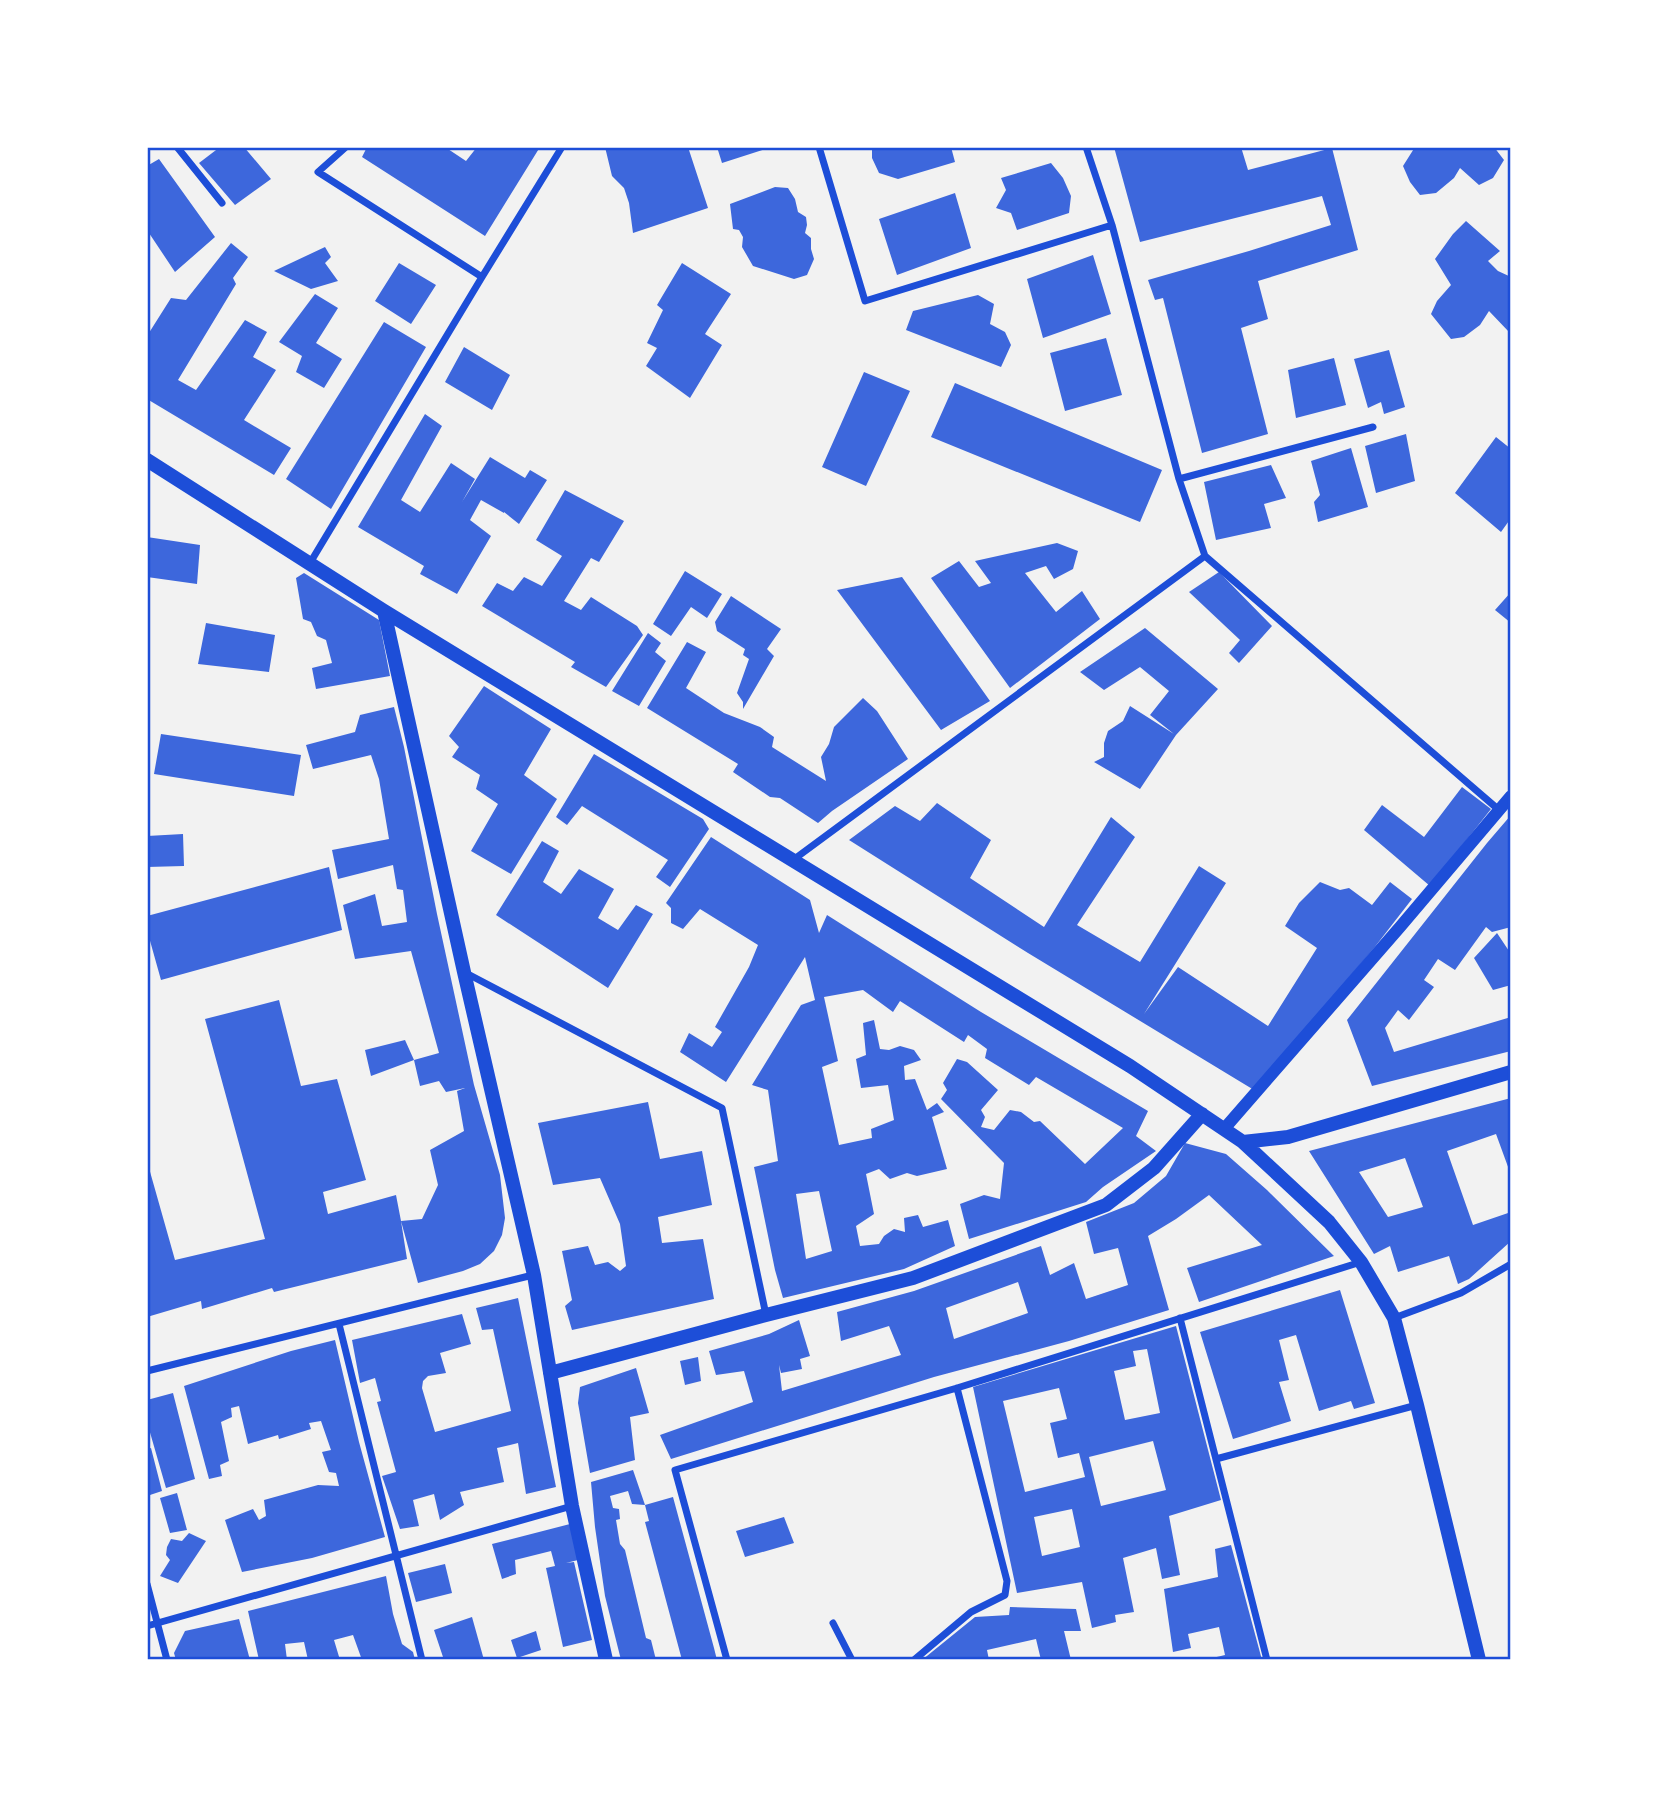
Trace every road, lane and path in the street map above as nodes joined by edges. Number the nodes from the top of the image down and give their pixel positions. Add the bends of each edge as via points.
1 (177, 147) edge
2 (346, 147) edge
3 (562, 147) edge
4 (819, 147) edge
5 (1086, 147) edge
6 (222, 203) dead end
7 (1112, 225) junction
8 (482, 277) junction
9 (1373, 427) dead end
10 (147, 460) edge
11 (1179, 479) junction
12 (1205, 556) junction
13 (310, 564) junction
14 (384, 611) junction
15 (1511, 796) edge
16 (1499, 810) junction
17 (793, 860) junction
18 (464, 972) junction
19 (1511, 1072) edge
20 (1202, 1114) junction
21 (1224, 1129) junction
22 (1243, 1142) junction
23 (1362, 1262) junction
24 (1511, 1264) edge
25 (534, 1275) junction
26 (766, 1315) junction
27 (1180, 1318) junction
28 (1394, 1318) junction
29 (339, 1324) junction
30 (147, 1371) edge
31 (550, 1373) junction
32 (957, 1388) junction
33 (1417, 1405) junction
34 (1216, 1459) junction
35 (572, 1506) junction
36 (397, 1557) junction
37 (147, 1584) edge
38 (157, 1623) junction
39 (833, 1623) dead end
40 (147, 1626) edge
41 (167, 1660) edge
42 (422, 1660) edge
43 (606, 1660) edge
44 (727, 1660) edge
45 (852, 1660) edge
46 (914, 1660) edge
47 (1267, 1660) edge
48 (1479, 1660) edge

1 - 6 street
2 - 8 street via 318,172
3 - 8 street
4 - 7 street via 865,301
5 - 7 street
7 - 11 street
8 - 13 street
9 - 11 street
10 - 13 main road
11 - 12 street
12 - 16 street
12 - 17 street
13 - 14 main road
14 - 17 main road
14 - 18 main road
15 - 16 street
16 - 21 street
17 - 20 main road
18 - 25 main road
18 - 26 street via 722,1108
19 - 22 main road via 1288,1137
20 - 21 main road
20 - 26 main road via 1154,1168 1106,1205 912,1279
21 - 22 main road
22 - 23 main road via 1329,1222
23 - 27 street
23 - 28 main road
24 - 28 street via 1461,1293
25 - 29 street
25 - 31 main road
26 - 31 main road
27 - 32 street
27 - 34 street
28 - 33 main road
29 - 30 street
29 - 36 street
31 - 35 main road
32 - 44 street via 675,1470
32 - 46 street via 1007,1581 1005,1595 971,1612
33 - 34 street
33 - 48 main road
34 - 47 street
35 - 36 street
35 - 43 main road
36 - 38 street
36 - 42 street
37 - 38 street
38 - 40 street
38 - 41 street
39 - 45 street

